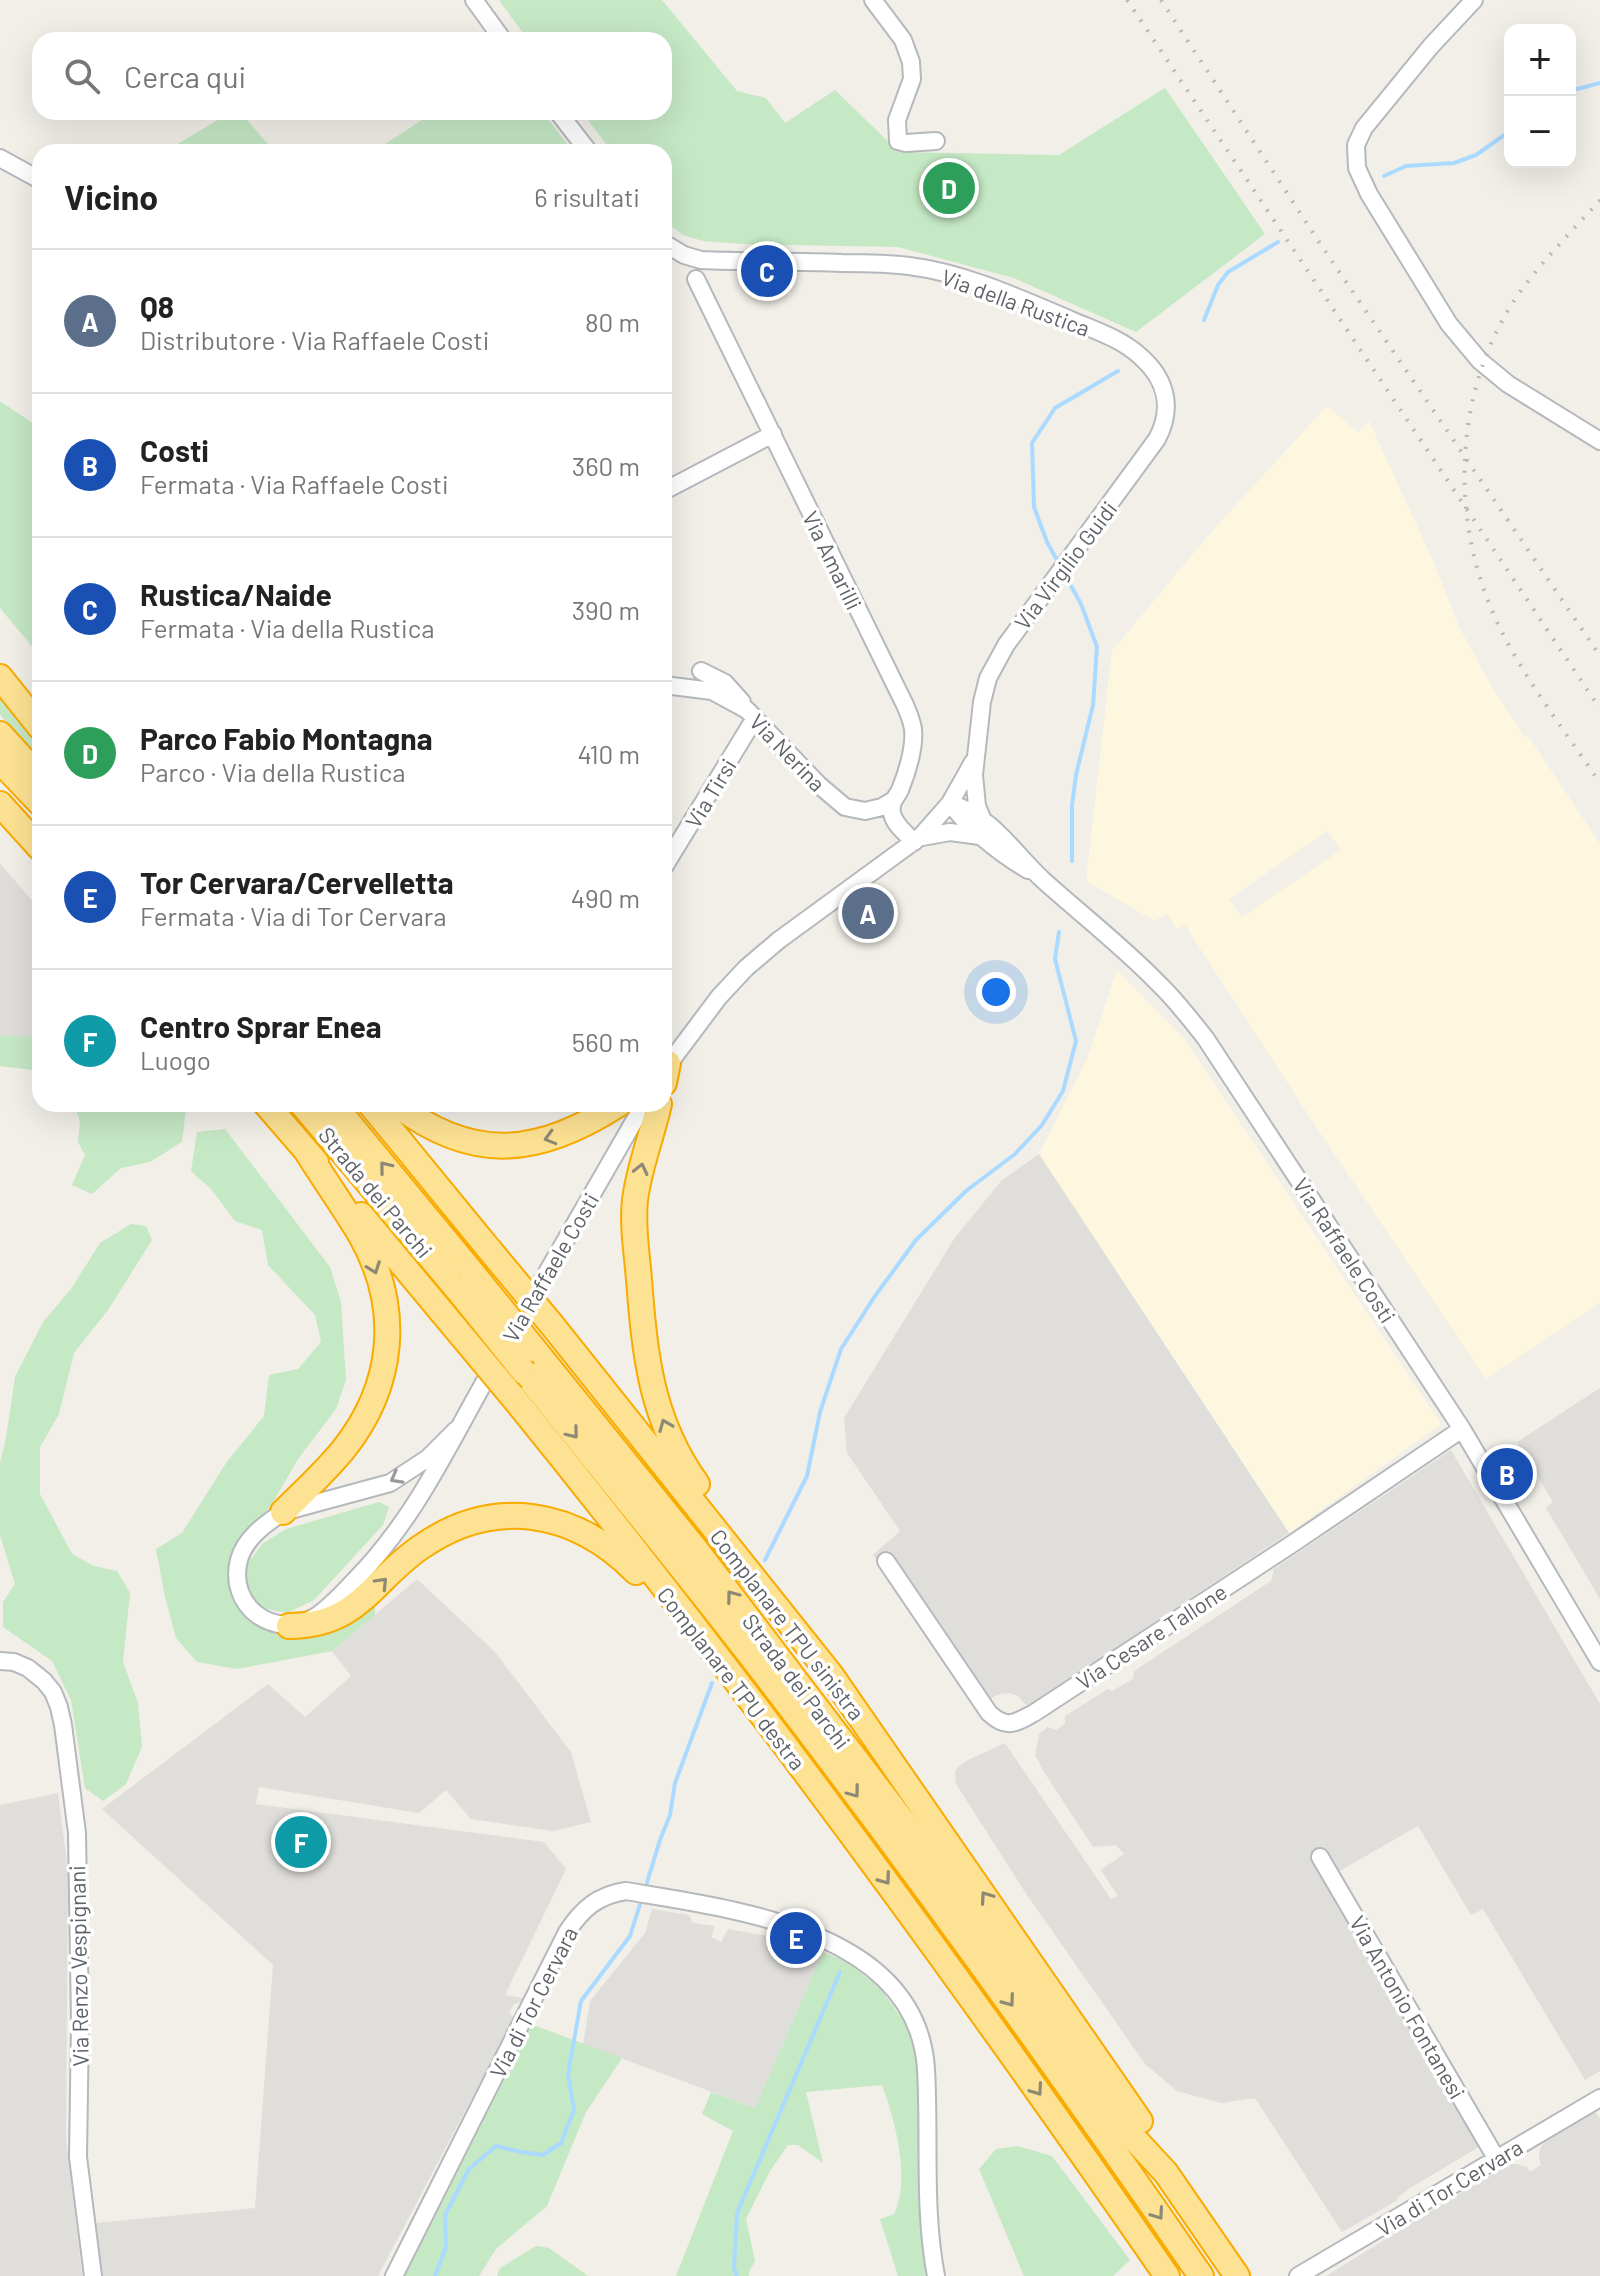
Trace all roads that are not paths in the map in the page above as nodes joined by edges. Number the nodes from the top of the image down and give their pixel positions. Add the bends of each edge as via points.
1 (474, 0) edge
2 (873, 0) edge
3 (1474, 0) edge
4 (497, 32) edge
5 (564, 120) edge
6 (936, 141) dead end
7 (583, 144) edge
8 (0, 158) edge
9 (32, 176) edge
10 (672, 251) edge
11 (672, 254) edge
12 (714, 260) junction
13 (696, 279) junction
14 (1160, 383) joint
15 (773, 434) junction
16 (1600, 441) edge
17 (672, 487) edge
18 (701, 671) dead end
19 (0, 677) edge
20 (672, 686) edge
21 (751, 714) junction
22 (32, 717) edge
23 (0, 734) edge
24 (975, 755) junction
25 (0, 761) edge
26 (32, 769) edge
27 (32, 795) edge
28 (894, 800) junction
29 (950, 803) junction
30 (0, 804) edge
31 (865, 811) junction
32 (982, 818) junction
33 (896, 823) junction
34 (980, 836) junction
35 (32, 839) edge
36 (917, 840) junction
37 (672, 853) edge
38 (1040, 877) junction
39 (672, 1062) edge
40 (273, 1112) edge
41 (309, 1112) edge
42 (339, 1112) edge
43 (377, 1112) edge
44 (408, 1112) edge
45 (606, 1112) edge
46 (639, 1112) edge
47 (657, 1112) edge
48 (307, 1152) junction
49 (464, 1280) junction
50 (1462, 1429) junction
51 (456, 1430) junction
52 (283, 1512) junction
53 (886, 1561) dead end
54 (289, 1626) junction
55 (0, 1661) edge
56 (1600, 1662) edge
57 (831, 1675) junction
58 (788, 1750) junction
59 (1320, 1857) dead end
60 (1600, 2098) edge
61 (1496, 2158) junction
62 (1166, 2173) junction
63 (93, 2276) edge
64 (394, 2276) edge
65 (936, 2276) edge
66 (1167, 2276) edge
67 (1201, 2276) edge
68 (1237, 2276) edge
69 (1298, 2276) edge

1 - 4 street
2 - 6 street via 903,40 911,62 912,79 897,120 898,141
3 - 16 street via 1364,128 1355,153 1357,168 1449,324 1480,361
5 - 7 street
8 - 9 street
10 - 12 street, Via della Rustica
11 - 13 street, Via Amarilli
12 - 13 street
12 - 14 street, Via della Rustica via 909,266 967,279 1132,349
13 - 15 street, Via Amarilli
14 - 24 street, Via Virgilio Guidi via 1167,406 1161,431 1006,645 988,678
15 - 17 street
15 - 28 street, Via Amarilli via 911,723 907,769
18 - 21 street via 725,683
19 - 22 highway
20 - 21 street, Via Nerina via 712,691
21 - 31 street, Via Nerina via 841,805
21 - 37 street, Via Tirsi
23 - 26 highway
24 - 29 street, Via Virgilio Guidi
24 - 32 street, Via Virgilio Guidi via 975,792
25 - 27 highway
28 - 31 street
28 - 33 street, Via Amarilli
29 - 32 street, Via Raffaele Costi
29 - 34 street, Via Raffaele Costi
29 - 36 street
30 - 35 highway
31 - 33 street, Via Nerina
32 - 38 street, Via Raffaele Costi
33 - 36 street
34 - 36 street via 950,832
34 - 38 street, Via Raffaele Costi
36 - 39 street via 746,968
38 - 50 street, Via Raffaele Costi via 1160,985 1206,1039
40 - 48 highway, Complanare TPU destra
41 - 49 highway, Strada dei Parchi
49 -> 42 highway, Strada dei Parchi
43 - 57 highway, Complanare TPU sinistra, bridge
45 -> 44 highway via 574,1131 507,1147 462,1140
46 - 51 street, Via Raffaele Costi
57 -> 47 highway via 815,1636 682,1464 660,1415 646,1357 634,1215
48 -> 52 highway via 373,1262 385,1305 387,1346 380,1383 359,1428
48 - 58 highway, Complanare TPU destra, bridge via 578,1477
62 -> 49 highway, Strada dei Parchi, bridge via 1130,2134 921,1845 707,1563 534,1349
49 -> 67 highway, Strada dei Parchi, bridge via 524,1372 727,1625 975,1954
50 - 53 street, Via Cesare Tallone via 1014,1723 989,1713
50 - 56 street, Via Raffaele Costi
51 -> 52 street, Via Raffaele Costi via 428,1458 390,1483
51 - 54 street, Via Raffaele Costi via 415,1506 373,1562 317,1616
52 - 54 street, Via Raffaele Costi via 254,1535 238,1569 243,1595 253,1611 273,1624
54 -> 58 highway via 319,1623 354,1608 419,1548 463,1524 496,1516 551,1519 586,1533 623,1558 747,1712
55 - 63 street, Via Renzo Vespignani via 28,1668 53,1692 59,1707 77,1833 78,2157
62 -> 57 highway, Complanare TPU sinistra via 1143,2124
58 -> 66 highway, Complanare TPU destra via 1005,2044
59 - 61 street, Via Antonio Fontanesi
60 - 61 street, Via di Tor Cervara
61 - 69 street, Via di Tor Cervara
62 - 68 highway, Strada dei Parchi
64 - 65 street, Via di Tor Cervara via 567,1932 593,1902 626,1891 775,1921 822,1938 869,1966 894,1990 921,2038 926,2067

